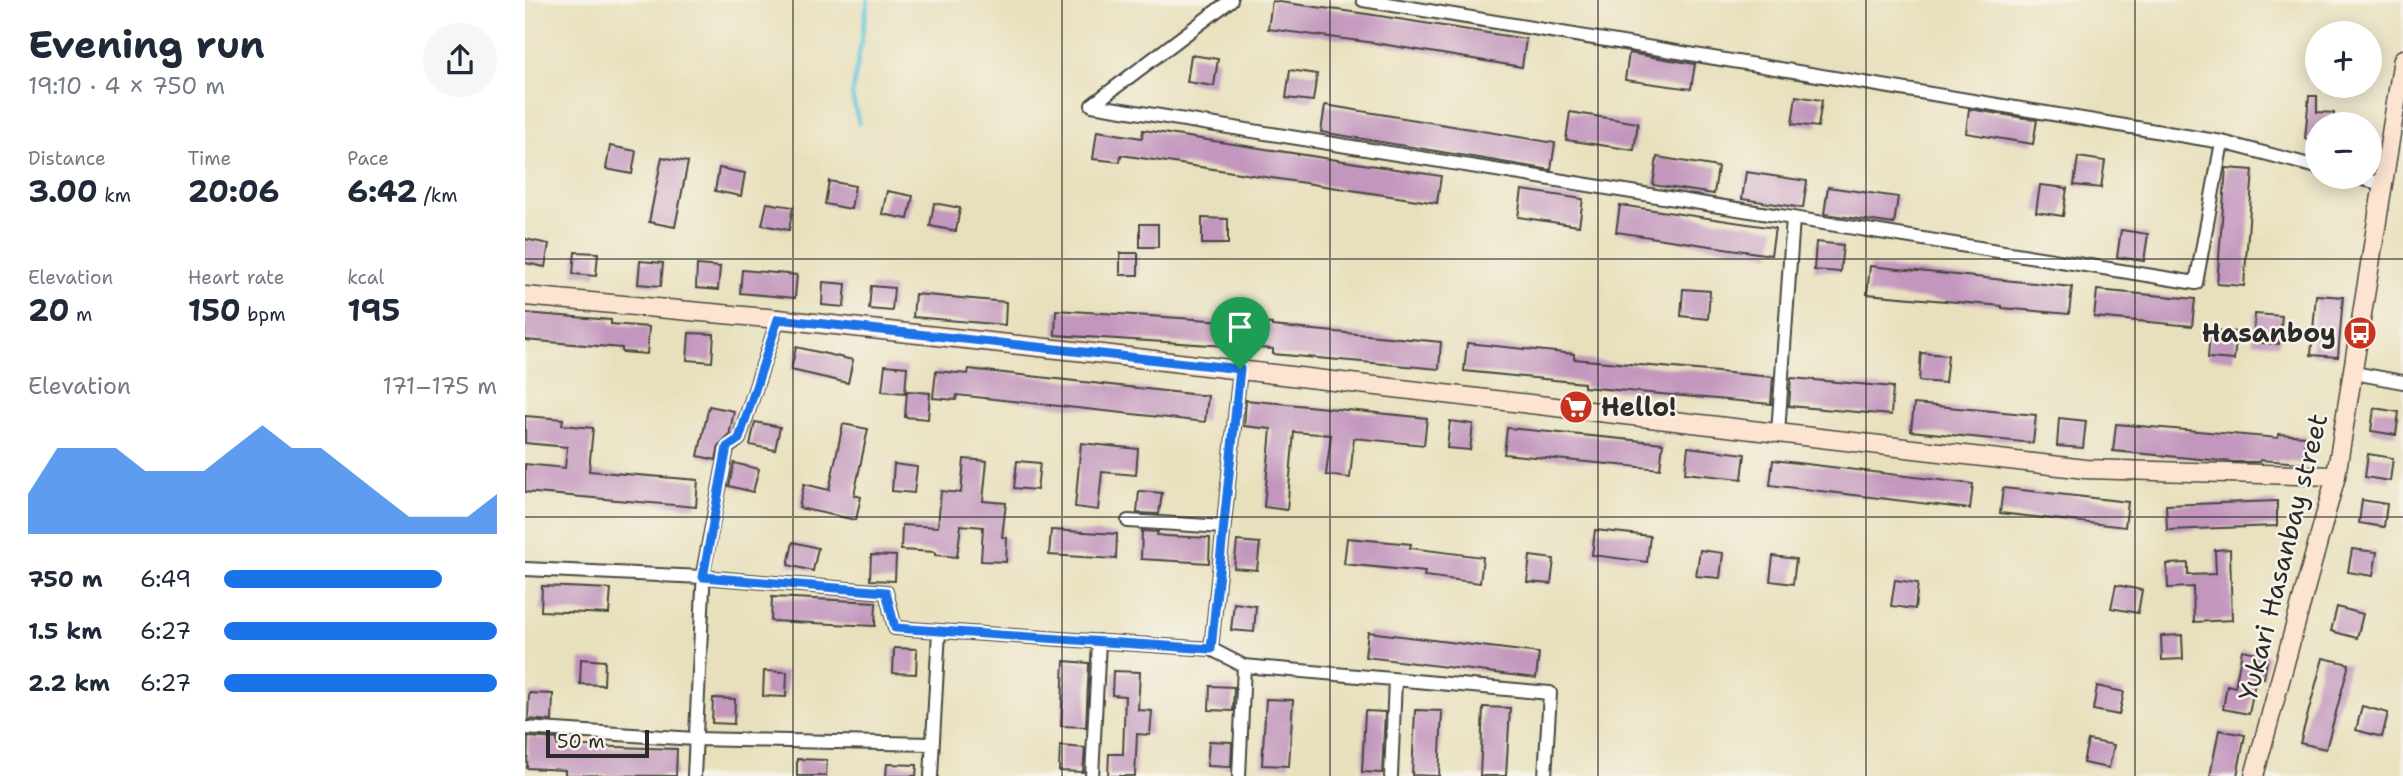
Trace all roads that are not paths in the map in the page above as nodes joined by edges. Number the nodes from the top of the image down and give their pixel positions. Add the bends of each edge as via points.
1 (1231, 0) edge
2 (1363, 0) edge
3 (2403, 59) edge
4 (2222, 142) junction
5 (2305, 164) edge
6 (2383, 184) joint
7 (1793, 218) junction
8 (525, 296) edge
9 (778, 319) junction
10 (1240, 369) junction
11 (2354, 373) junction
12 (2403, 382) edge
13 (1778, 433) junction
14 (2336, 476) junction
15 (1128, 522) dead end
16 (1223, 527) junction
17 (525, 569) edge
18 (703, 577) junction
19 (939, 631) junction
20 (1099, 641) junction
21 (1211, 649) junction
22 (1244, 666) junction
23 (1395, 680) junction
24 (525, 728) edge
25 (695, 739) junction
26 (931, 744) junction
27 (694, 776) edge
28 (931, 776) edge
29 (1092, 776) edge
30 (1239, 776) edge
31 (1391, 776) edge
32 (1545, 776) edge
33 (2254, 776) edge

1 - 7 street via 1092,105
2 - 4 street
3 - 6 street, Yukari Hasanbay street
4 - 5 street
4 - 7 street via 2196,283
6 - 11 street, Yukari Hasanbay street
7 - 13 street
8 - 9 street
9 - 10 street
9 - 18 street via 739,439 727,447
10 - 13 street
10 - 16 street
11 - 12 street
11 - 14 street, Yukari Hasanbay street
13 - 14 street via 2085,469
14 - 33 street, Yukari Hasanbay street
15 - 16 street
16 - 21 street
17 - 18 street
18 - 19 street via 886,592 895,628
18 - 25 street
19 - 20 street
19 - 26 street
20 - 21 street
20 - 29 street
21 - 22 street
22 - 23 street
22 - 30 street
23 - 31 street
23 - 32 street via 1550,693
24 - 25 street
25 - 26 street
25 - 27 street
26 - 28 street

